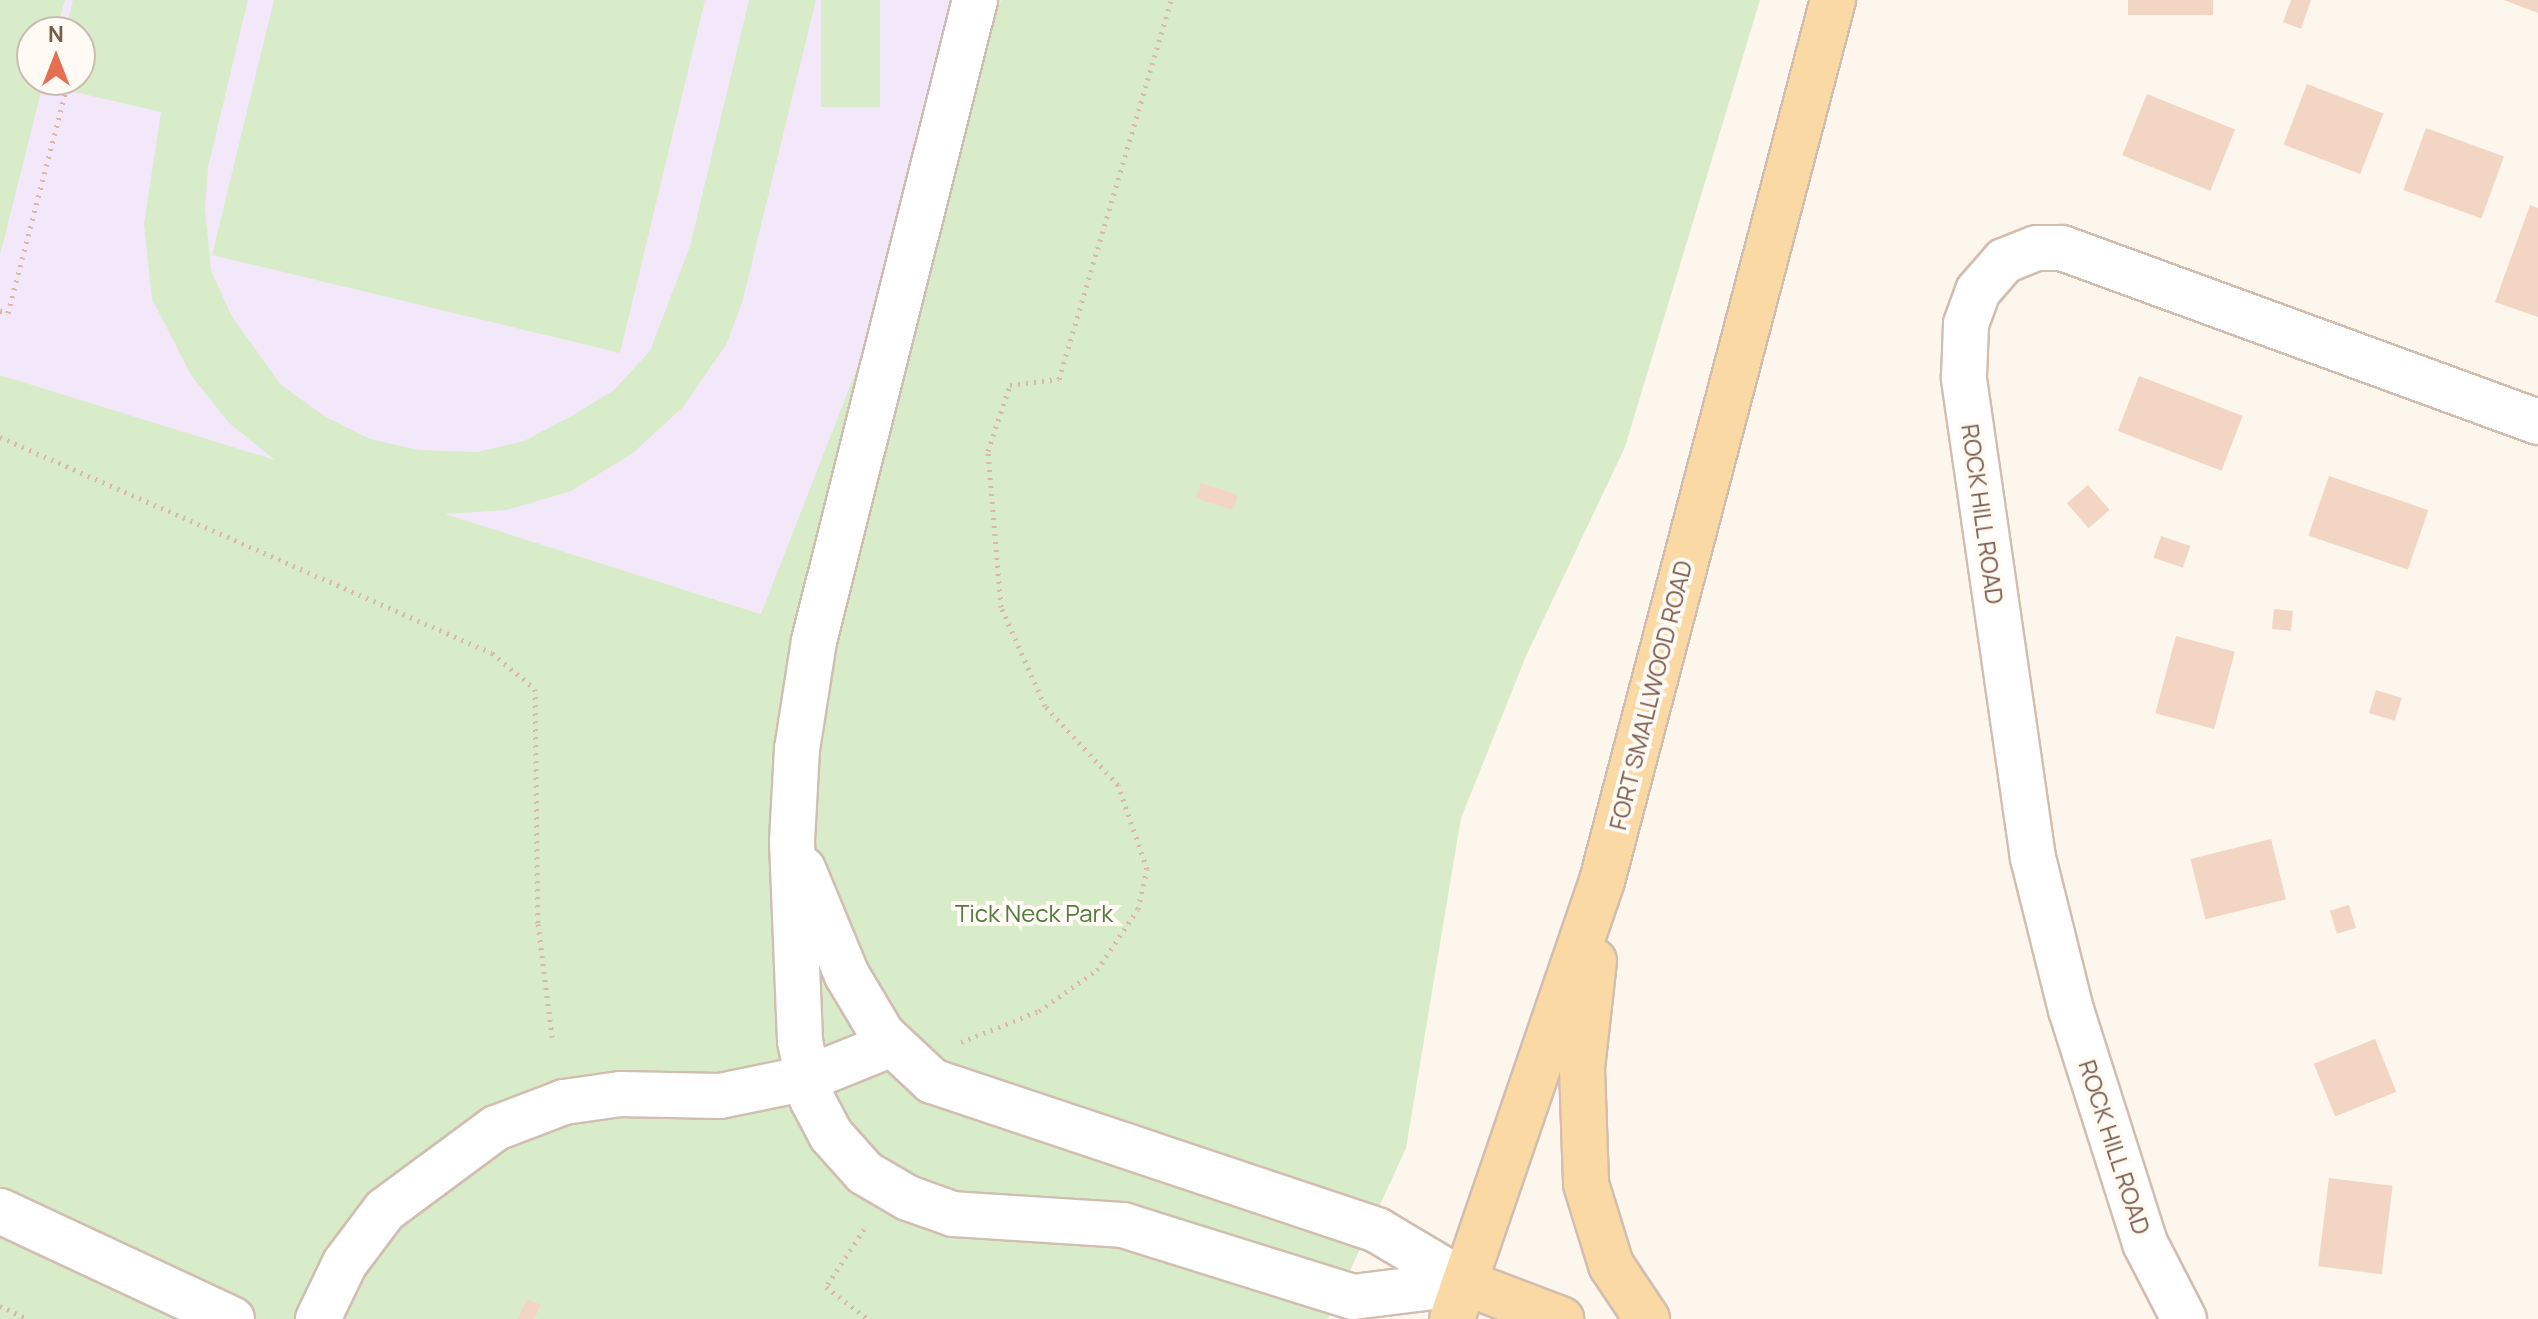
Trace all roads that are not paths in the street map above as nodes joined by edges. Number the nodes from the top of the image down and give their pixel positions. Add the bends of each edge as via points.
1 (975, 0) edge
2 (1833, 0) edge
3 (2538, 422) edge
4 (792, 841) junction
5 (1602, 881) junction
6 (892, 1044) junction
7 (808, 1078) junction
8 (0, 1211) edge
9 (1459, 1301) edge
10 (232, 1319) edge
11 (318, 1319) edge
12 (1561, 1319) edge
13 (1647, 1319) edge
14 (2184, 1319) edge

1 - 4 street via 814,641 797,749
2 - 5 main road, FORT SMALLWOOD ROAD
3 - 14 street, ROCK HILL ROAD via 2062,248 2037,248 2004,261 1978,291 1966,324 1964,377 2033,858 2071,1010 2145,1243
4 - 6 street via 847,975
4 - 7 street via 800,1041
5 - 9 main road, FORT SMALLWOOD ROAD
5 - 13 main road via 1582,1068 1586,1184 1611,1265
6 - 7 street
6 - 9 street via 932,1081 1377,1230
7 - 9 street via 831,1135 865,1173 908,1198 953,1214 1123,1225 1353,1297
7 - 11 street via 720,1096 620,1094 578,1100 496,1128 385,1210 345,1263
8 - 10 street
9 - 12 main road

